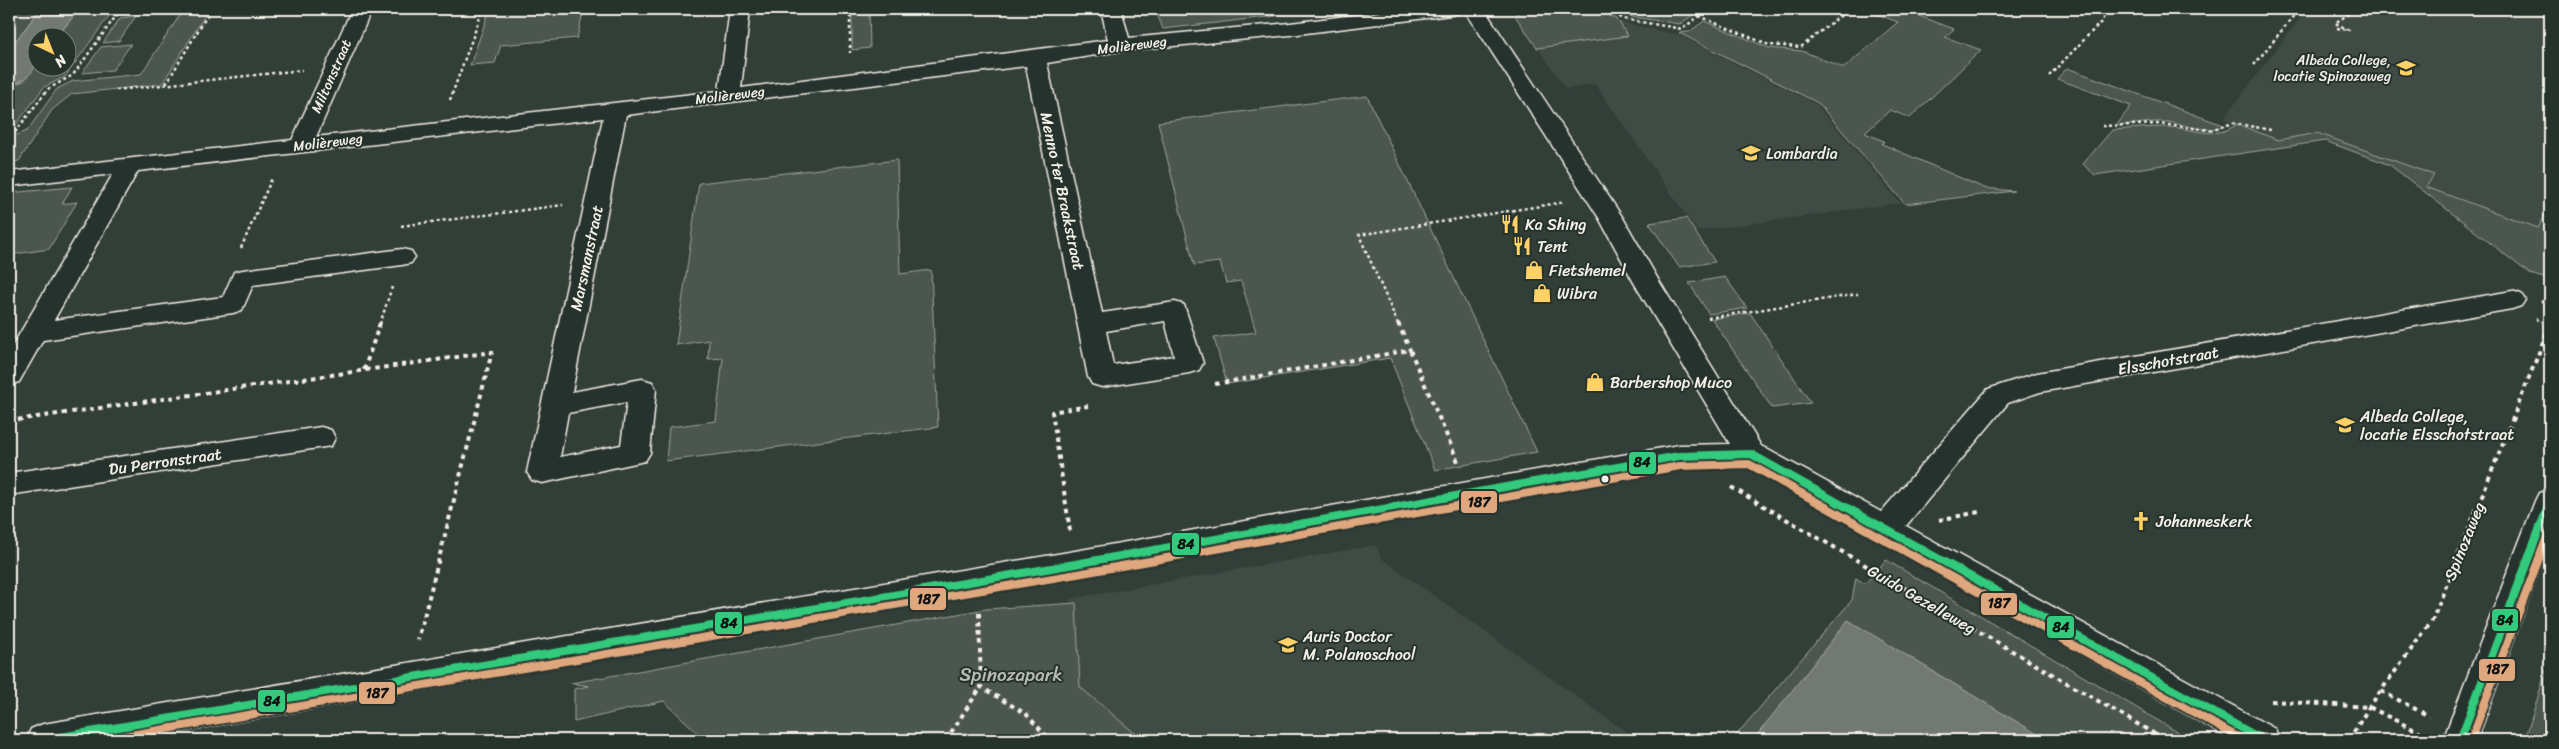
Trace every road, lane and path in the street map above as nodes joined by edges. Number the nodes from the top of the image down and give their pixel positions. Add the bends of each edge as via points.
1 (121, 9) edge
2 (212, 9) edge
3 (362, 9) edge
4 (483, 9) edge
5 (740, 9) edge
6 (850, 9) edge
7 (1111, 9) edge
8 (1451, 9) edge
9 (1474, 9) edge
10 (1603, 9) edge
11 (1709, 9) edge
12 (1849, 9) edge
13 (2097, 9) edge
14 (2299, 9) edge
15 (2356, 9) edge
16 (1699, 16) junction
17 (2337, 28) dead end
18 (1120, 45) junction
19 (1035, 58) junction
20 (2254, 65) dead end
21 (334, 66) junction
22 (2050, 76) dead end
23 (850, 80) junction
24 (166, 84) junction
25 (116, 90) dead end
26 (729, 96) junction
27 (616, 110) junction
28 (2102, 126) dead end
29 (440, 128) junction
30 (2271, 130) dead end
31 (9, 134) edge
32 (301, 145) junction
33 (130, 165) junction
34 (272, 178) dead end
35 (9, 179) edge
36 (1598, 197) junction
37 (597, 200) junction
38 (400, 226) dead end
39 (251, 246) dead end
40 (241, 247) junction
41 (402, 257) joint
42 (243, 278) junction
43 (1858, 294) dead end
44 (2512, 300) dead end
45 (1091, 324) dead end
46 (1672, 324) junction
47 (2550, 326) edge
48 (34, 332) junction
49 (1410, 350) junction
50 (364, 370) dead end
51 (9, 375) edge
52 (1207, 385) dead end
53 (556, 405) dead end
54 (1091, 405) dead end
55 (321, 438) dead end
56 (1751, 454) junction
57 (9, 484) edge
58 (1729, 486) dead end
59 (1472, 494) junction
60 (2550, 501) edge
61 (1884, 530) junction
62 (1076, 564) junction
63 (979, 580) junction
64 (981, 687) junction
65 (2261, 700) dead end
66 (2369, 707) junction
67 (2426, 736) dead end
68 (43, 740) edge
69 (946, 740) edge
70 (1050, 740) edge
71 (2165, 740) edge
72 (2263, 740) edge
73 (2350, 740) edge
74 (2460, 740) edge

1 - 31 path via 73,76 48,89 16,131
2 - 24 path
3 - 21 street, Miltonstraat
4 - 29 path
5 - 26 street
6 - 23 path
7 - 18 street
8 - 18 street, Molièreweg
9 - 36 street
10 - 16 path via 1624,19 1682,29
11 - 16 path
12 - 16 path via 1801,48 1769,45
13 - 22 path via 2103,20
14 - 20 path
15 - 17 path via 2335,23 2349,30
18 - 19 street, Molièreweg
19 - 23 street, Molièreweg
19 - 45 street, Menno ter Braakstraat
21 - 24 path
21 - 32 street, Miltonstraat
23 - 26 street, Molièreweg
24 - 25 path
26 - 27 street, Molièreweg
27 - 29 street, Molièreweg
27 - 37 street, Marsmanstraat
28 - 30 path via 2168,124 2216,130 2233,123
29 - 32 street, Molièreweg
32 - 33 street, Molièreweg
33 - 35 street, Molièreweg
33 - 48 street
34 - 40 path
36 - 46 street
36 - 49 path via 1359,235
37 - 38 path
37 - 53 street, Marsmanstraat
39 - 40 path
40 - 42 path via 228,278
41 - 42 street
41 - 50 path
42 - 48 street via 233,304
43 - 46 path
44 - 61 street, Elsschotstraat via 2037,383 1998,396
46 - 56 street
47 - 66 path, Spinozaweg via 2432,621
48 - 51 street
49 - 52 path
49 - 59 path
54 - 62 path via 1052,412
55 - 57 street, Du Perronstraat
56 - 59 street via 1679,456
56 - 61 street
58 - 71 path, Guido Gezelleweg
59 - 62 street
60 - 74 street
61 - 72 street
62 - 63 street
63 - 64 path
63 - 68 street
64 - 69 path
64 - 70 path via 1026,714
65 - 66 path
66 - 67 path
66 - 73 path, Spinozaweg

